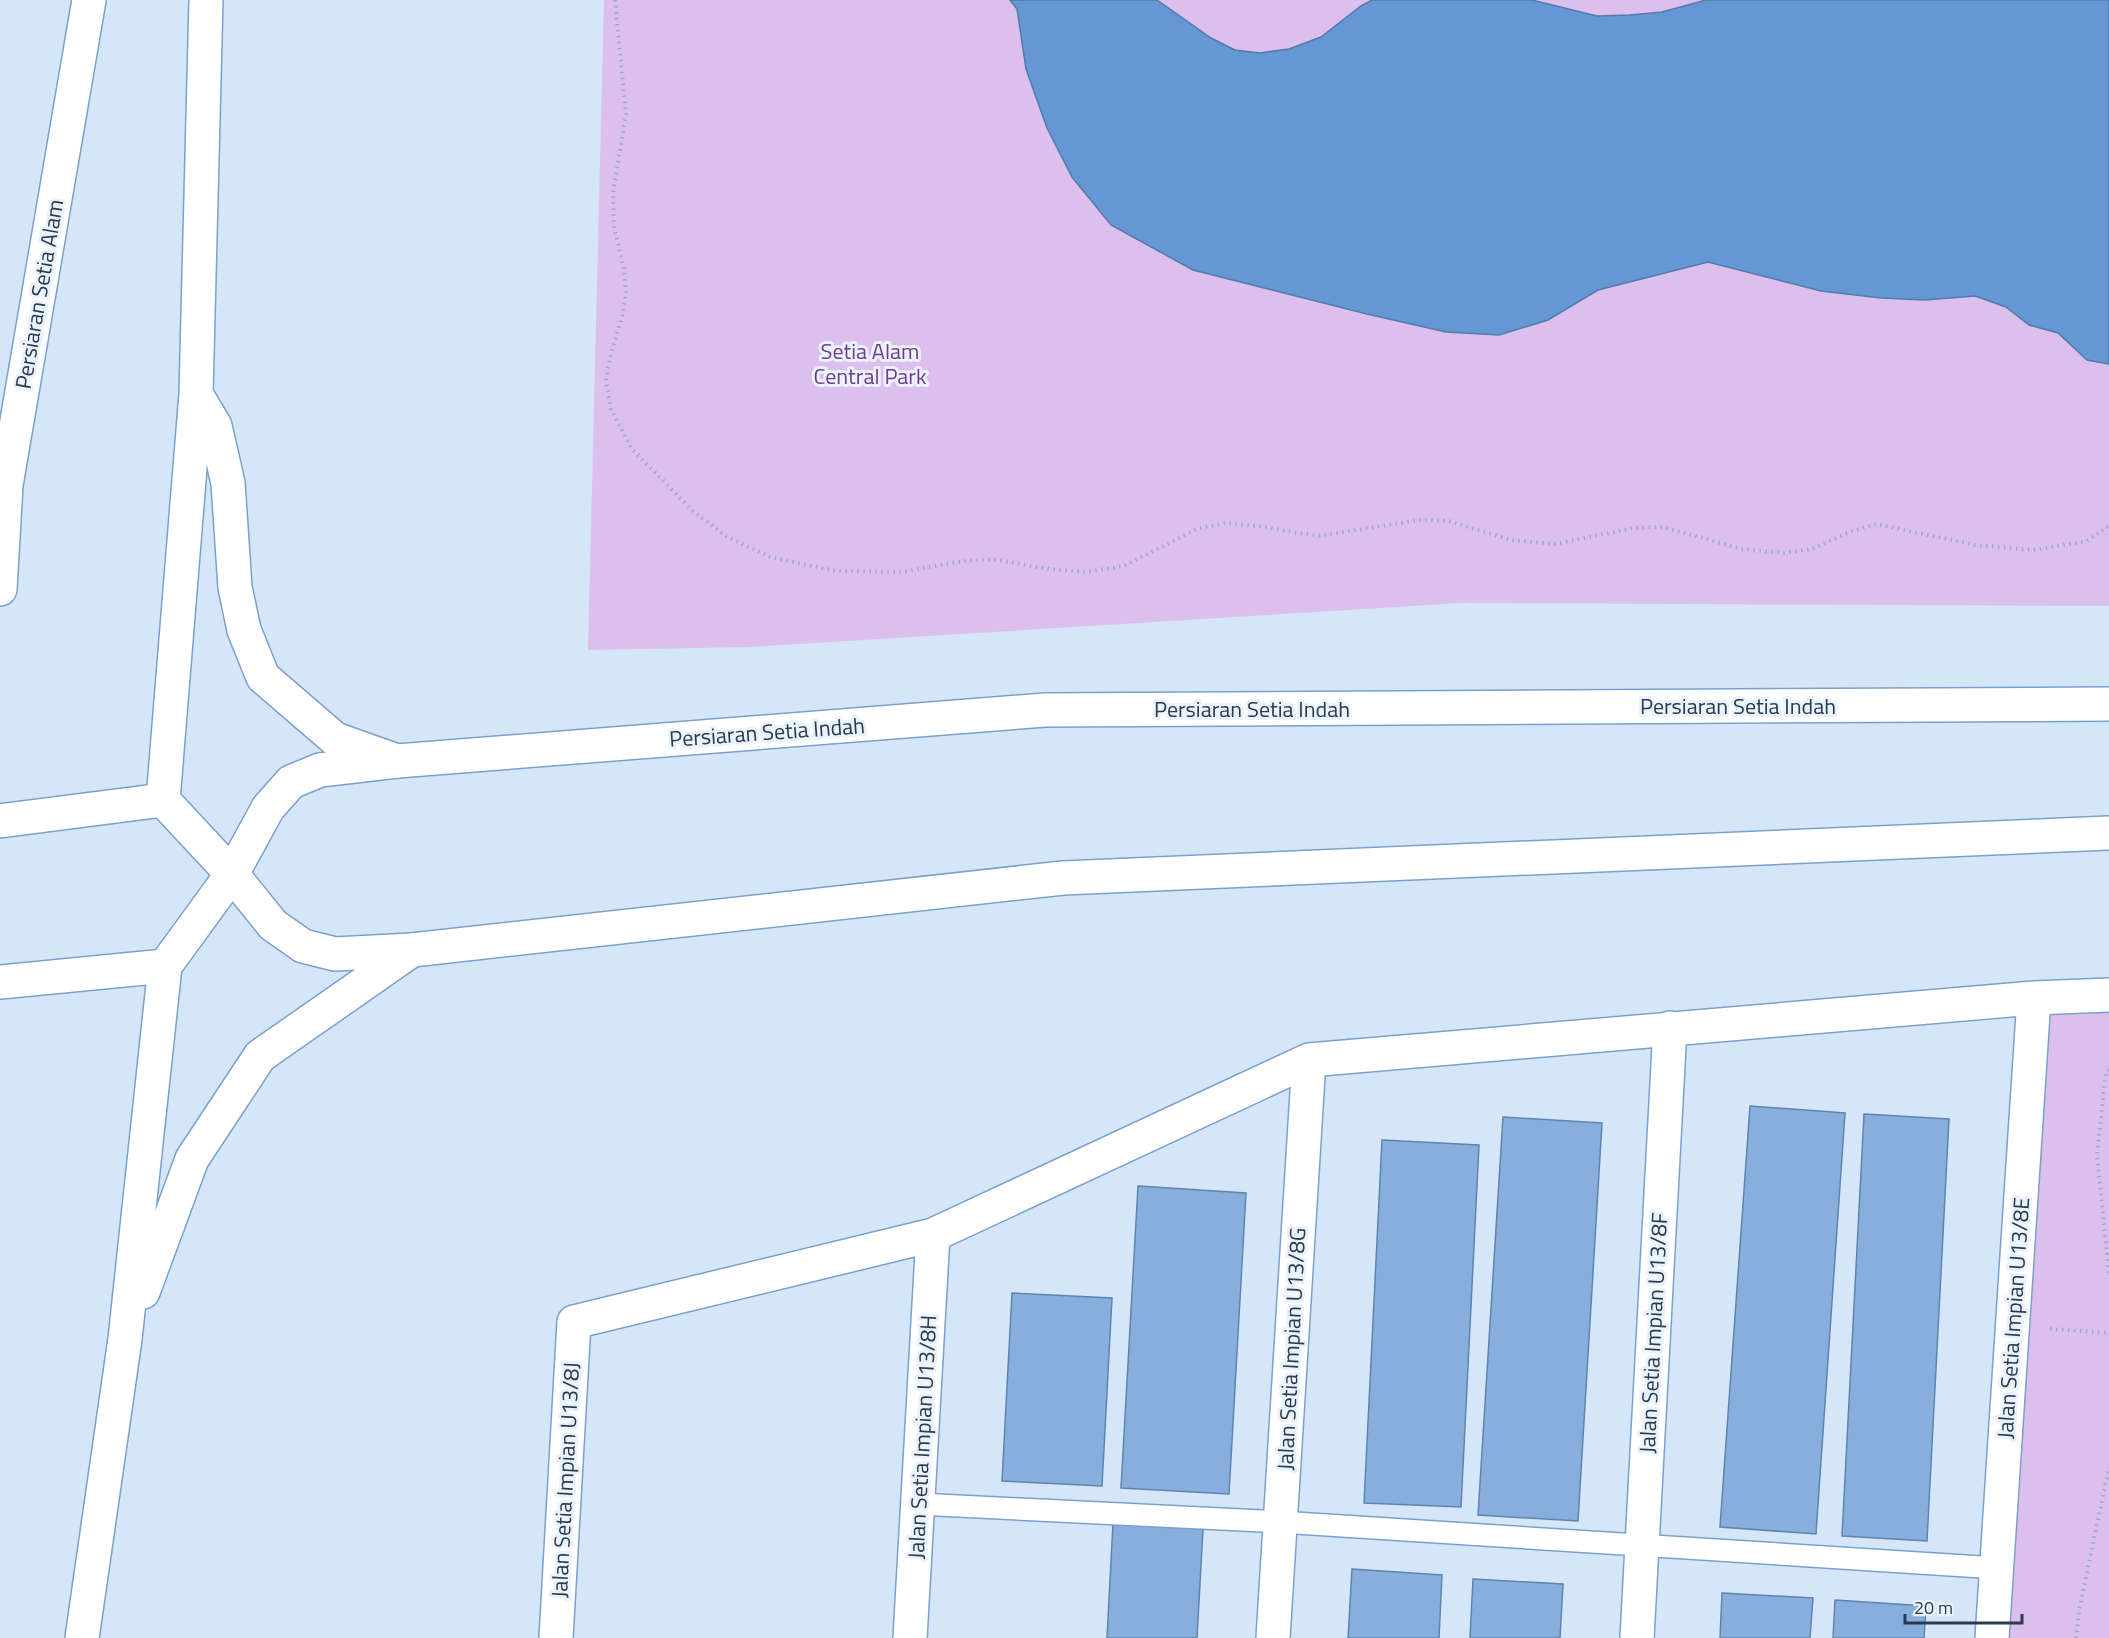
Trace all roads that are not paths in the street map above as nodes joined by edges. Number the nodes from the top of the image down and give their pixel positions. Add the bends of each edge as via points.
1 (89, 0) edge
2 (206, 0) edge
3 (196, 394) junction
4 (0, 589) edge
5 (2109, 704) edge
6 (397, 761) junction
7 (163, 800) junction
8 (0, 820) edge
9 (2109, 833) edge
10 (232, 874) junction
11 (412, 950) junction
12 (165, 966) junction
13 (0, 982) edge
14 (2109, 995) edge
15 (2034, 998) junction
16 (1670, 1028) junction
17 (1309, 1060) junction
18 (933, 1235) junction
19 (125, 1339) junction
20 (918, 1504) junction
21 (1280, 1522) junction
22 (1642, 1545) junction
23 (1997, 1568) junction
24 (82, 1638) edge
25 (556, 1638) edge
26 (910, 1638) edge
27 (1273, 1638) edge
28 (1636, 1638) edge
29 (1992, 1638) edge

1 - 4 main road, Persiaran Setia Alam via 6,484
2 - 3 main road
3 - 6 main road via 215,426 228,483 239,609 263,677 336,739
3 - 7 main road
5 - 6 main road, Persiaran Setia Indah via 1046,710
6 - 10 main road, Persiaran Setia Indah via 320,770 291,782 268,807
7 - 8 main road
7 - 10 main road
9 - 11 main road via 1063,878
10 - 11 main road via 273,925 303,946 335,954
10 - 12 main road, Persiaran Setia Indah
11 - 19 main road via 260,1056 192,1159
12 - 13 main road
12 - 19 main road
14 - 15 main road
15 - 16 main road
15 - 23 main road, Jalan Setia Impian U13/8E
16 - 17 main road
16 - 22 main road, Jalan Setia Impian U13/8F
17 - 18 main road
17 - 21 main road, Jalan Setia Impian U13/8G
18 - 20 main road, Jalan Setia Impian U13/8H
18 - 25 main road, Jalan Setia Impian U13/8J via 574,1322
19 - 24 main road
20 - 21 lane
20 - 26 main road, Jalan Setia Impian U13/8H
21 - 22 lane
21 - 27 main road, Jalan Setia Impian U13/8G
22 - 23 lane
22 - 28 main road, Jalan Setia Impian U13/8F
23 - 29 main road, Jalan Setia Impian U13/8E

